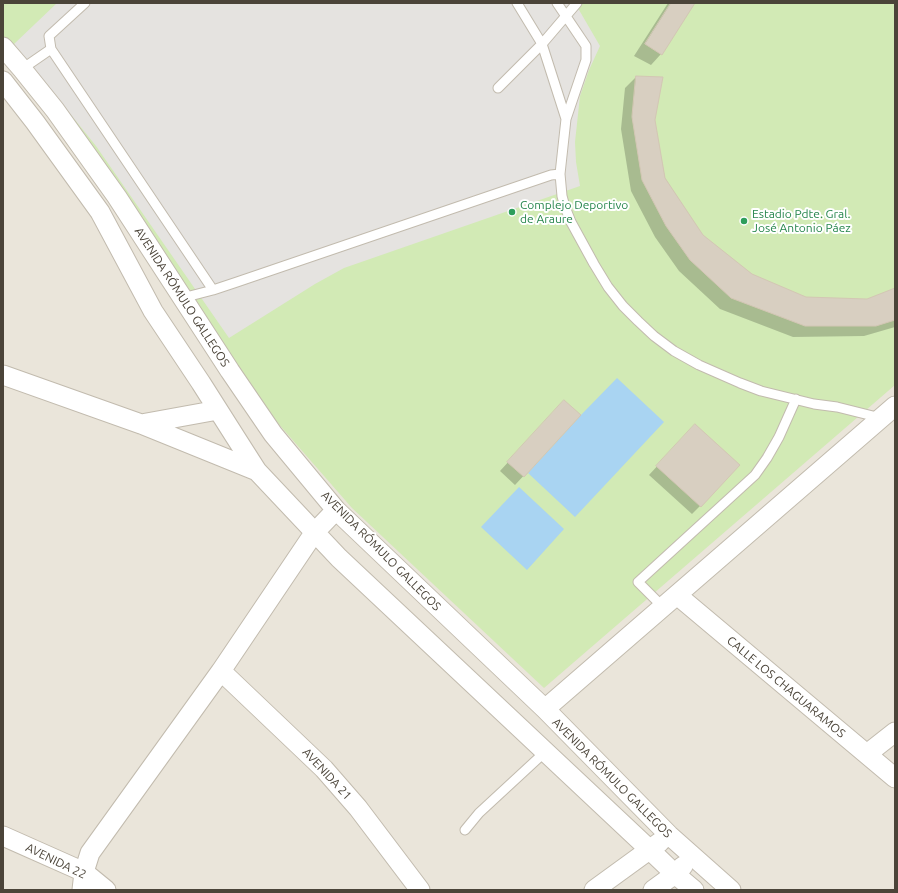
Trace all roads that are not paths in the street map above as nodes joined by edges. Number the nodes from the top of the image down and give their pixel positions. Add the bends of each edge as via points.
1 (84, 3) edge
2 (516, 3) edge
3 (557, 3) edge
4 (577, 3) edge
5 (566, 16) junction
6 (542, 44) junction
7 (3, 47) edge
8 (52, 50) junction
9 (22, 69) junction
10 (3, 81) edge
11 (498, 88) dead end
12 (566, 119) junction
13 (560, 174) junction
14 (213, 290) junction
15 (182, 298) junction
16 (3, 375) edge
17 (796, 399) junction
18 (218, 410) junction
19 (888, 412) edge
20 (140, 424) junction
21 (257, 471) junction
22 (336, 510) junction
23 (314, 533) junction
24 (677, 595) junction
25 (663, 607) junction
26 (221, 671) junction
27 (545, 709) junction
28 (895, 732) edge
29 (546, 752) junction
30 (867, 754) junction
31 (895, 778) edge
32 (465, 830) dead end
33 (669, 835) junction
34 (3, 836) edge
35 (650, 850) junction
36 (692, 856) junction
37 (675, 874) junction
38 (83, 881) edge
39 (106, 890) edge
40 (420, 890) edge
41 (594, 890) edge
42 (653, 890) edge
43 (694, 890) edge
44 (731, 890) edge

1 - 8 lane via 49,36
2 - 6 lane
3 - 5 lane
4 - 5 lane
5 - 6 lane
5 - 12 lane via 586,46 586,60
6 - 11 lane
6 - 12 lane
7 - 9 street, AVENIDA RÓMULO GALLEGOS
8 - 9 lane
8 - 14 lane
9 - 15 street, AVENIDA RÓMULO GALLEGOS via 55,110 116,197
10 - 18 street, AVENIDA RÓMULO GALLEGOS via 100,212 153,312
12 - 13 lane
13 - 14 lane
13 - 17 lane via 562,196 571,222 608,287 638,321 674,351 699,365 754,388
14 - 15 lane
15 - 22 street, AVENIDA RÓMULO GALLEGOS via 273,434
16 - 20 street
17 - 19 lane via 814,404
17 - 25 lane via 779,438 755,475 638,582
18 - 20 street
18 - 21 street, AVENIDA RÓMULO GALLEGOS
19 - 24 street
20 - 21 street
21 - 23 street, AVENIDA RÓMULO GALLEGOS
22 - 23 street
22 - 27 street, AVENIDA RÓMULO GALLEGOS
23 - 26 street
23 - 29 street, AVENIDA RÓMULO GALLEGOS
24 - 25 street
24 - 30 street, CALLE LOS CHAGUARAMOS
25 - 27 street
26 - 38 street via 90,853
26 - 40 street, AVENIDA 21 via 324,769 358,808
27 - 33 street, AVENIDA RÓMULO GALLEGOS
28 - 30 street
29 - 32 lane via 478,813
29 - 35 street, AVENIDA RÓMULO GALLEGOS
30 - 31 street, CALLE LOS CHAGUARAMOS
33 - 35 street
33 - 36 street, AVENIDA RÓMULO GALLEGOS
34 - 38 street, AVENIDA 22
35 - 37 street, AVENIDA RÓMULO GALLEGOS
35 - 41 street
36 - 37 street
36 - 44 street, AVENIDA RÓMULO GALLEGOS
37 - 42 street
37 - 43 street, AVENIDA RÓMULO GALLEGOS
38 - 39 street, AVENIDA 22

